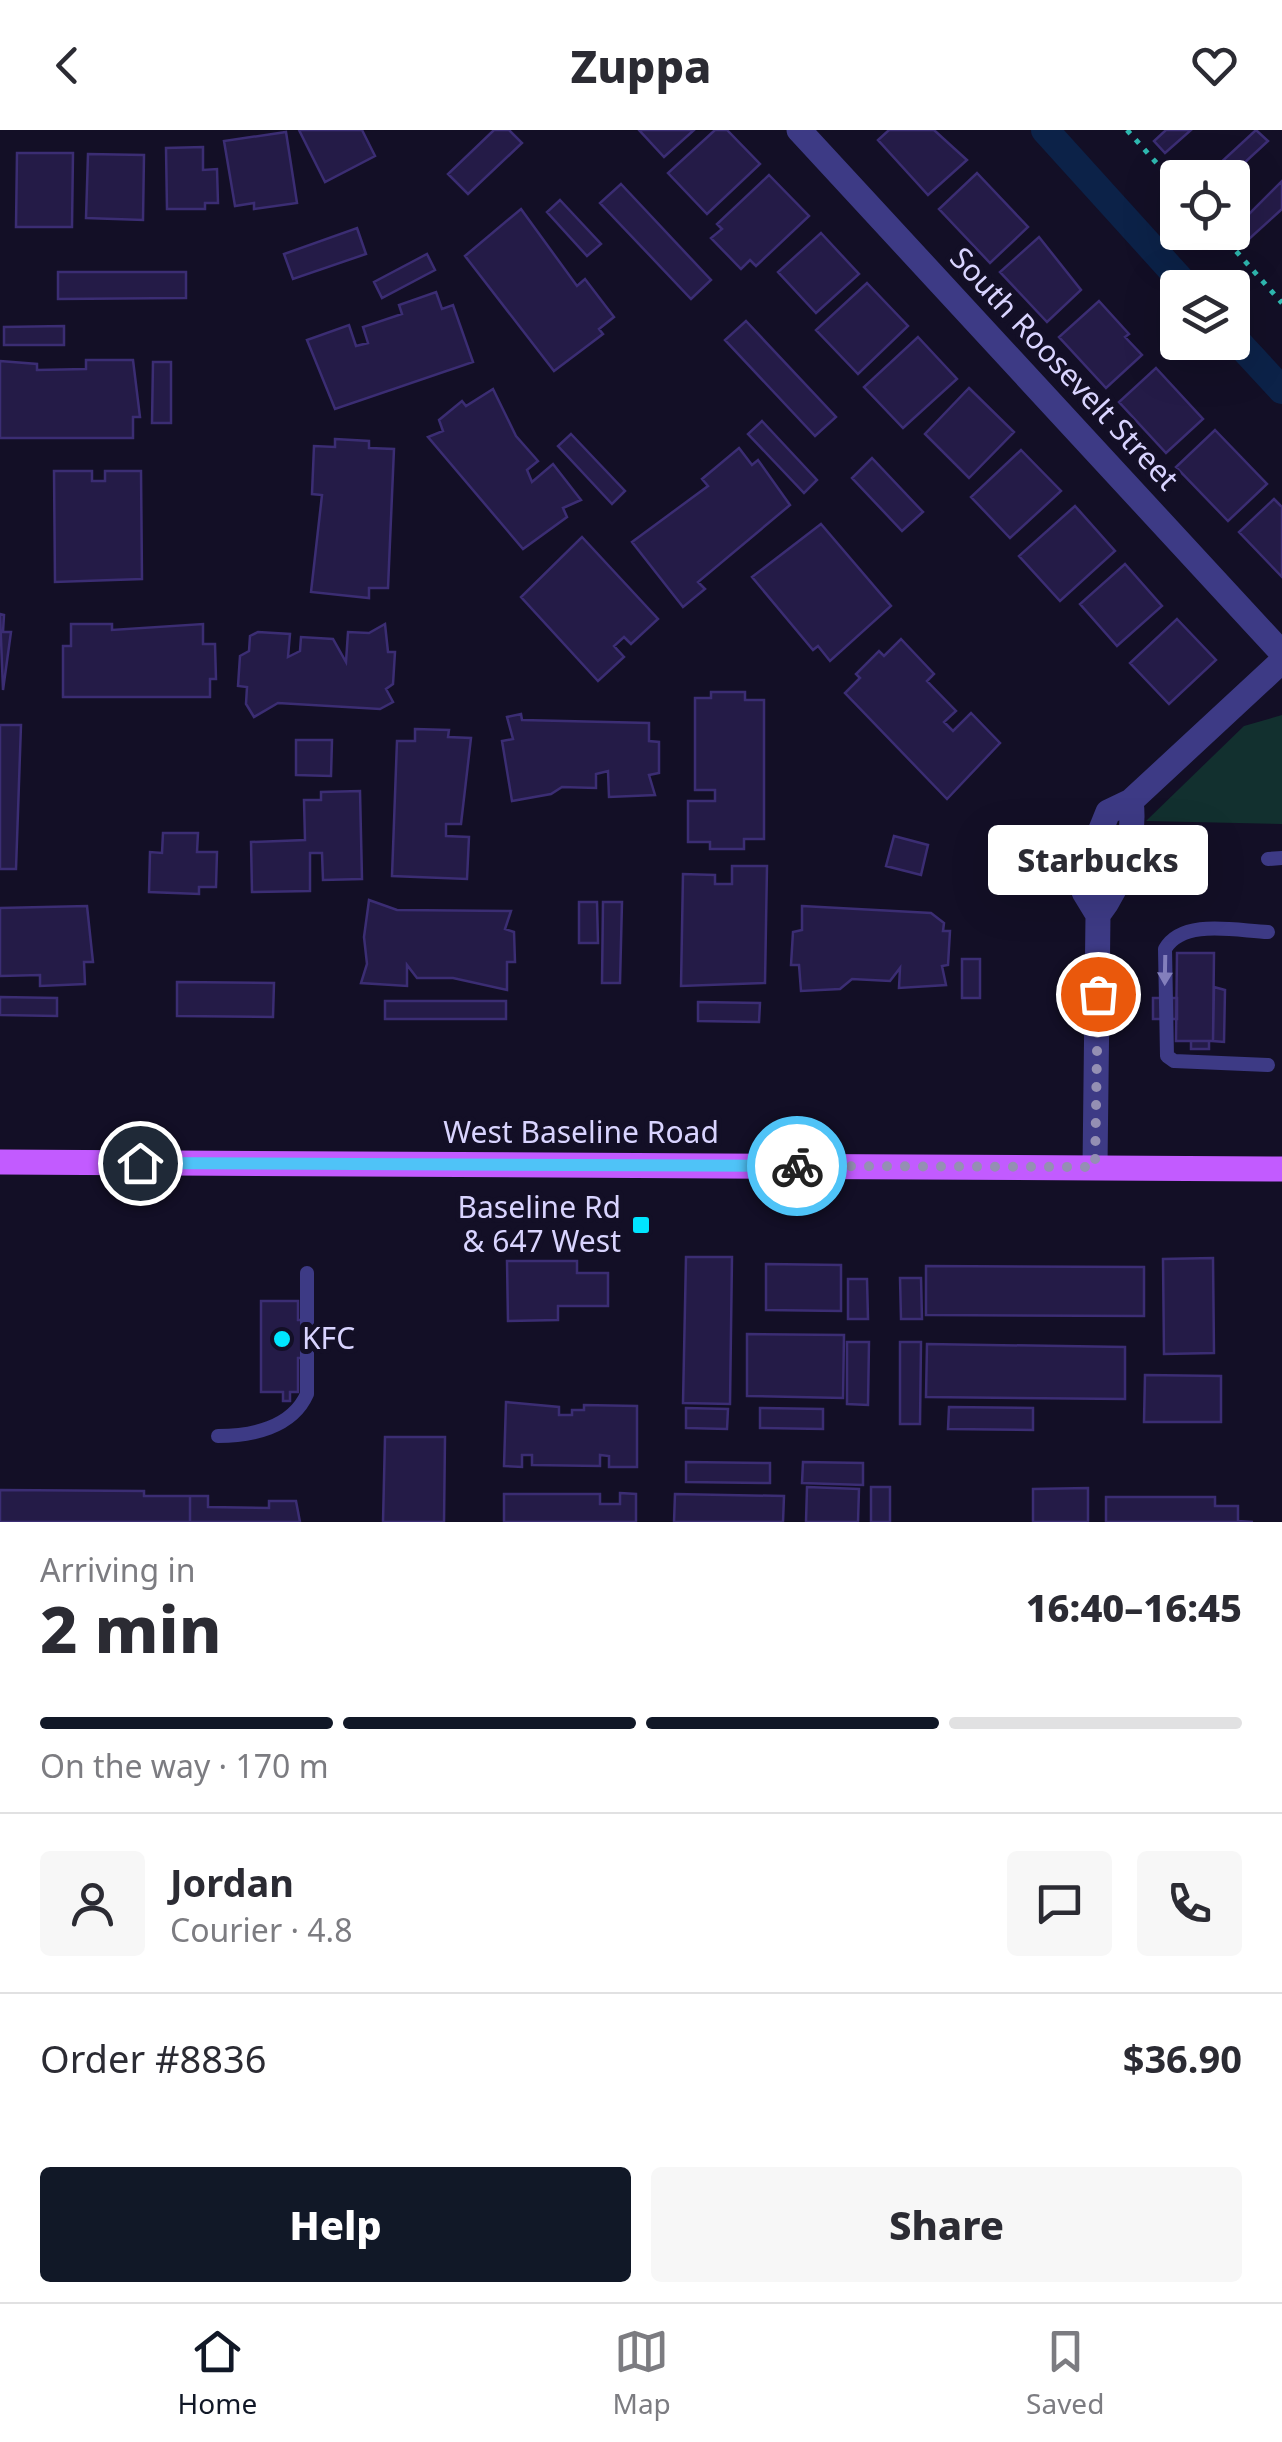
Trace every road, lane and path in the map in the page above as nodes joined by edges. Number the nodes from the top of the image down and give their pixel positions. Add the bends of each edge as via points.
1 (798, 130) edge
2 (1127, 130) edge
3 (1160, 166) edge
4 (1234, 250) edge
5 (1282, 304) edge
6 (1282, 653) edge
7 (1282, 660) edge
8 (1268, 932) dead end
9 (1268, 1065) dead end
10 (0, 1162) edge
11 (1095, 1167) junction
12 (1282, 1169) edge
13 (307, 1272) dead end
14 (218, 1436) dead end

1 - 6 street, South Roosevelt Street
2 - 3 path
4 - 5 path
7 - 11 street via 1131,800 1134,824 1114,895 1098,915
8 -> 9 lane via 1192,930 1172,938 1165,949 1164,1036 1174,1061
10 - 11 main road, West Baseline Road
11 - 12 main road, West Baseline Road
13 - 14 lane via 303,1404 259,1434

